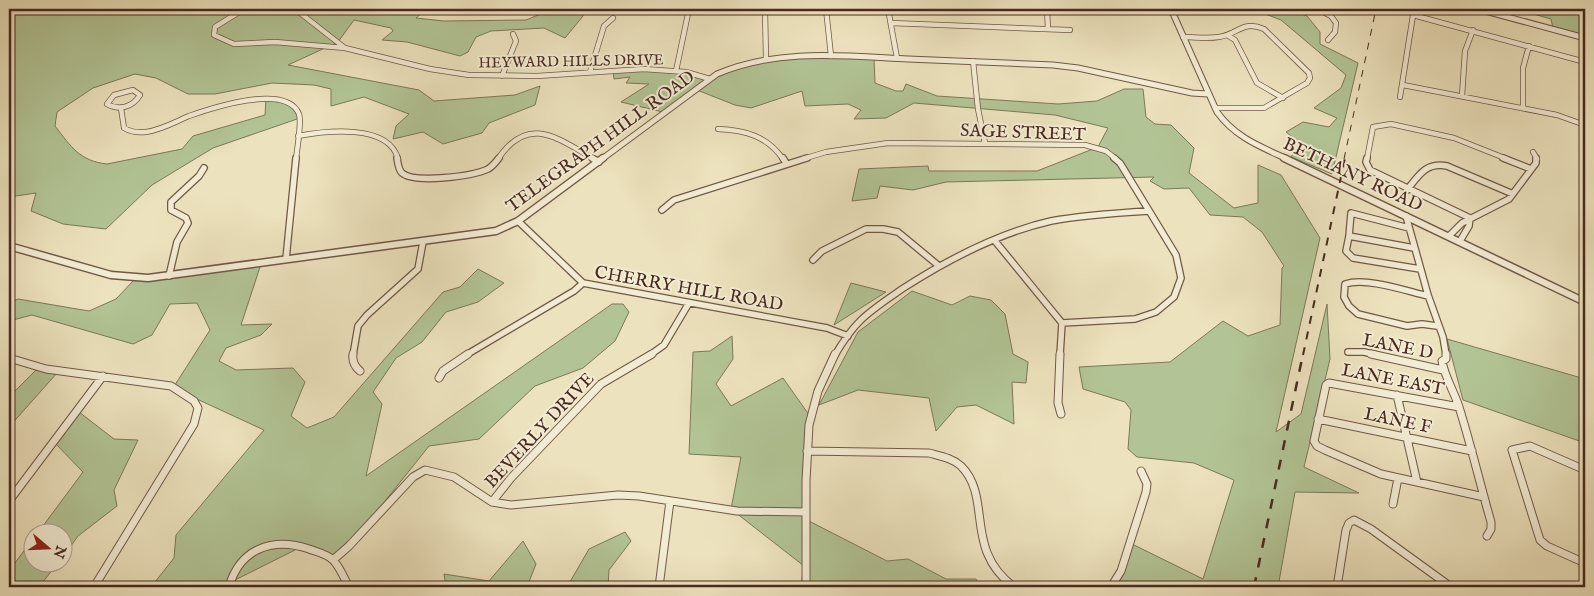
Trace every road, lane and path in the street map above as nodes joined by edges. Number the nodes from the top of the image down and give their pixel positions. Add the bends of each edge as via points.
1 (244, 9) edge
2 (295, 9) edge
3 (689, 9) edge
4 (765, 9) edge
5 (826, 9) edge
6 (888, 9) edge
7 (1047, 9) edge
8 (1171, 9) edge
9 (1318, 9) edge
10 (1337, 9) edge
11 (1414, 9) edge
12 (1478, 9) edge
13 (1325, 12) junction
14 (1413, 15) junction
15 (613, 18) dead end
16 (891, 23) junction
17 (1048, 29) junction
18 (1070, 30) dead end
19 (1473, 30) junction
20 (514, 34) dead end
21 (1227, 35) junction
22 (1183, 37) junction
23 (1585, 38) edge
24 (1328, 40) dead end
25 (1529, 46) junction
26 (344, 48) junction
27 (831, 56) junction
28 (897, 58) junction
29 (766, 60) junction
30 (973, 61) junction
31 (1585, 62) edge
32 (676, 71) junction
33 (590, 72) junction
34 (1585, 72) edge
35 (502, 76) junction
36 (710, 79) junction
37 (1403, 85) junction
38 (1208, 94) junction
39 (1462, 96) junction
40 (1400, 97) dead end
41 (1283, 98) junction
42 (1585, 105) edge
43 (121, 108) junction
44 (1215, 108) junction
45 (1523, 108) junction
46 (1585, 124) edge
47 (718, 129) dead end
48 (298, 136) junction
49 (985, 143) junction
50 (1533, 152) dead end
51 (599, 162) junction
52 (786, 163) junction
53 (204, 168) dead end
54 (1531, 169) junction
55 (1407, 190) junction
56 (1513, 194) junction
57 (662, 210) dead end
58 (1149, 211) junction
59 (1406, 216) junction
60 (1470, 218) junction
61 (518, 221) junction
62 (1409, 228) junction
63 (1349, 236) junction
64 (1449, 236) junction
65 (995, 241) junction
66 (1460, 241) junction
67 (423, 242) junction
68 (9, 246) edge
69 (1414, 248) junction
70 (286, 259) junction
71 (813, 260) dead end
72 (939, 266) junction
73 (1420, 269) junction
74 (169, 276) junction
75 (583, 283) junction
76 (1428, 296) junction
77 (1585, 302) edge
78 (689, 303) junction
79 (1062, 323) junction
80 (1437, 326) junction
81 (848, 336) junction
82 (1348, 352) dead end
83 (9, 358) edge
84 (1443, 370) junction
85 (360, 372) dead end
86 (103, 376) junction
87 (439, 378) dead end
88 (1397, 395) junction
89 (1459, 407) junction
90 (1061, 414) dead end
91 (1318, 418) junction
92 (1407, 437) junction
93 (806, 451) junction
94 (1472, 451) junction
95 (1585, 470) edge
96 (1141, 471) dead end
97 (1398, 478) junction
98 (1417, 482) junction
99 (1484, 497) junction
100 (9, 501) edge
101 (670, 501) junction
102 (492, 502) junction
103 (1393, 504) dead end
104 (806, 512) junction
105 (1487, 536) dead end
106 (333, 560) junction
107 (1585, 563) edge
108 (94, 587) edge
109 (230, 587) edge
110 (349, 587) edge
111 (659, 587) edge
112 (806, 587) edge
113 (1014, 587) edge
114 (1111, 587) edge
115 (1337, 587) edge
116 (1451, 587) edge

1 - 26 street, HEYWARD HILLS DRIVE via 216,27 214,36 234,44 275,42
2 - 26 street, HEYWARD HILLS DRIVE
3 - 32 street
4 - 29 street
5 - 27 street
6 - 16 street
7 - 17 street
8 - 22 street, BETHANY ROAD
9 - 13 street
10 - 13 street
11 - 14 street
12 - 23 street
13 - 24 street via 1337,24
14 - 19 street
14 - 37 street
15 - 33 street via 604,26
16 - 17 street
16 - 28 street
17 - 18 street
19 - 25 street
19 - 39 street via 1465,52
20 - 35 street via 516,41
21 - 22 street via 1217,38
21 - 41 street via 1234,40 1257,83
21 - 41 street via 1244,26 1260,27 1305,67 1309,73 1308,82
22 - 38 street, BETHANY ROAD
25 - 31 street
25 - 45 street via 1523,68
26 - 35 street, HEYWARD HILLS DRIVE via 443,72
27 - 28 street, TELEGRAPH HILL ROAD
27 - 29 street, TELEGRAPH HILL ROAD
28 - 30 street, TELEGRAPH HILL ROAD
29 - 36 street, TELEGRAPH HILL ROAD via 737,64
30 - 38 street, TELEGRAPH HILL ROAD via 1068,66
30 - 49 street
32 - 33 street, HEYWARD HILLS DRIVE
32 - 36 street, HEYWARD HILLS DRIVE
33 - 35 street, HEYWARD HILLS DRIVE
34 - 42 street
36 - 51 street, TELEGRAPH HILL ROAD
37 - 39 street
37 - 40 street
38 - 44 street, BETHANY ROAD
39 - 45 street
41 - 44 street via 1264,108
43 - 43 street via 108,106 108,100 125,91 140,93 137,100
43 - 48 street via 124,128 139,133 209,110 253,100 277,99 291,103 299,111
44 - 59 street, BETHANY ROAD via 1224,123 1249,142
45 - 46 street
47 - 52 street via 735,129 760,137 771,144
48 - 51 street via 337,132 376,138 394,150 399,171 413,177 481,171 496,162 512,141 533,133 548,135
48 - 70 street
49 - 52 street, SAGE STREET via 888,143 826,152
49 - 58 street, SAGE STREET via 1085,145 1106,151 1120,163
50 - 54 street via 1537,160
51 - 61 street, TELEGRAPH HILL ROAD
52 - 57 street, SAGE STREET via 674,200
53 - 74 street via 171,202 171,210 186,218 188,223 177,242
54 - 55 street via 1446,136 1391,124 1375,126 1367,166 1376,175
54 - 56 street
55 - 56 street via 1427,166 1436,164
55 - 60 street
56 - 60 street via 1506,201
58 - 65 street via 1036,225
58 - 79 street, SAGE STREET via 1176,256 1181,278 1174,297 1156,312 1135,319
59 - 62 street
59 - 64 street, BETHANY ROAD
60 - 64 street
60 - 66 street
61 - 67 street, TELEGRAPH HILL ROAD via 496,231
61 - 75 street, CHERRY HILL ROAD
62 - 63 street via 1351,213
62 - 69 street
63 - 69 street
63 - 73 street via 1347,253 1353,258
64 - 66 street, BETHANY ROAD
65 - 72 street
65 - 79 street
66 - 77 street, BETHANY ROAD
67 - 70 street, TELEGRAPH HILL ROAD
67 - 85 street via 418,269 358,326 352,359
68 - 74 street, TELEGRAPH HILL ROAD via 111,275 139,278
69 - 73 street
70 - 74 street, TELEGRAPH HILL ROAD
71 - 72 street via 822,251 866,229 883,229 898,232
72 - 81 street via 872,310
73 - 76 street
75 - 78 street, CHERRY HILL ROAD
75 - 87 street via 454,362
76 - 80 street
76 - 80 street via 1350,280 1345,284 1344,297 1358,314 1408,326
78 - 81 street, CHERRY HILL ROAD via 827,328
78 - 102 street, BEVERLY DRIVE via 664,345 601,384
79 - 90 street via 1058,403
80 - 84 street via 1447,353 1442,361
81 - 93 street via 830,361 820,385 810,418
82 - 84 street, LANE D via 1364,352
83 - 86 street via 46,369
84 - 89 street
86 - 100 street
86 - 108 street via 172,386 194,401 198,414
88 - 89 street, LANE EAST
88 - 91 street, LANE EAST via 1329,383
88 - 92 street
89 - 94 street
91 - 92 street, LANE F
91 - 97 street via 1314,442 1317,446 1374,472
92 - 94 street, LANE F
92 - 98 street
93 - 104 street
93 - 113 street via 929,453 958,464 968,474 974,488 987,556
94 - 99 street
95 - 107 street via 1530,446 1512,450 1540,540
96 - 114 street via 1147,484 1146,492 1121,571
97 - 98 street
97 - 103 street
98 - 99 street
99 - 105 street via 1491,522
101 - 102 street via 618,495 523,505
101 - 104 street via 737,511
101 - 111 street
102 - 106 street, BEVERLY DRIVE via 454,477 430,470 421,472
104 - 112 street
106 - 109 street via 288,543 268,545 243,562
106 - 110 street
115 - 116 street via 1346,530 1354,520

